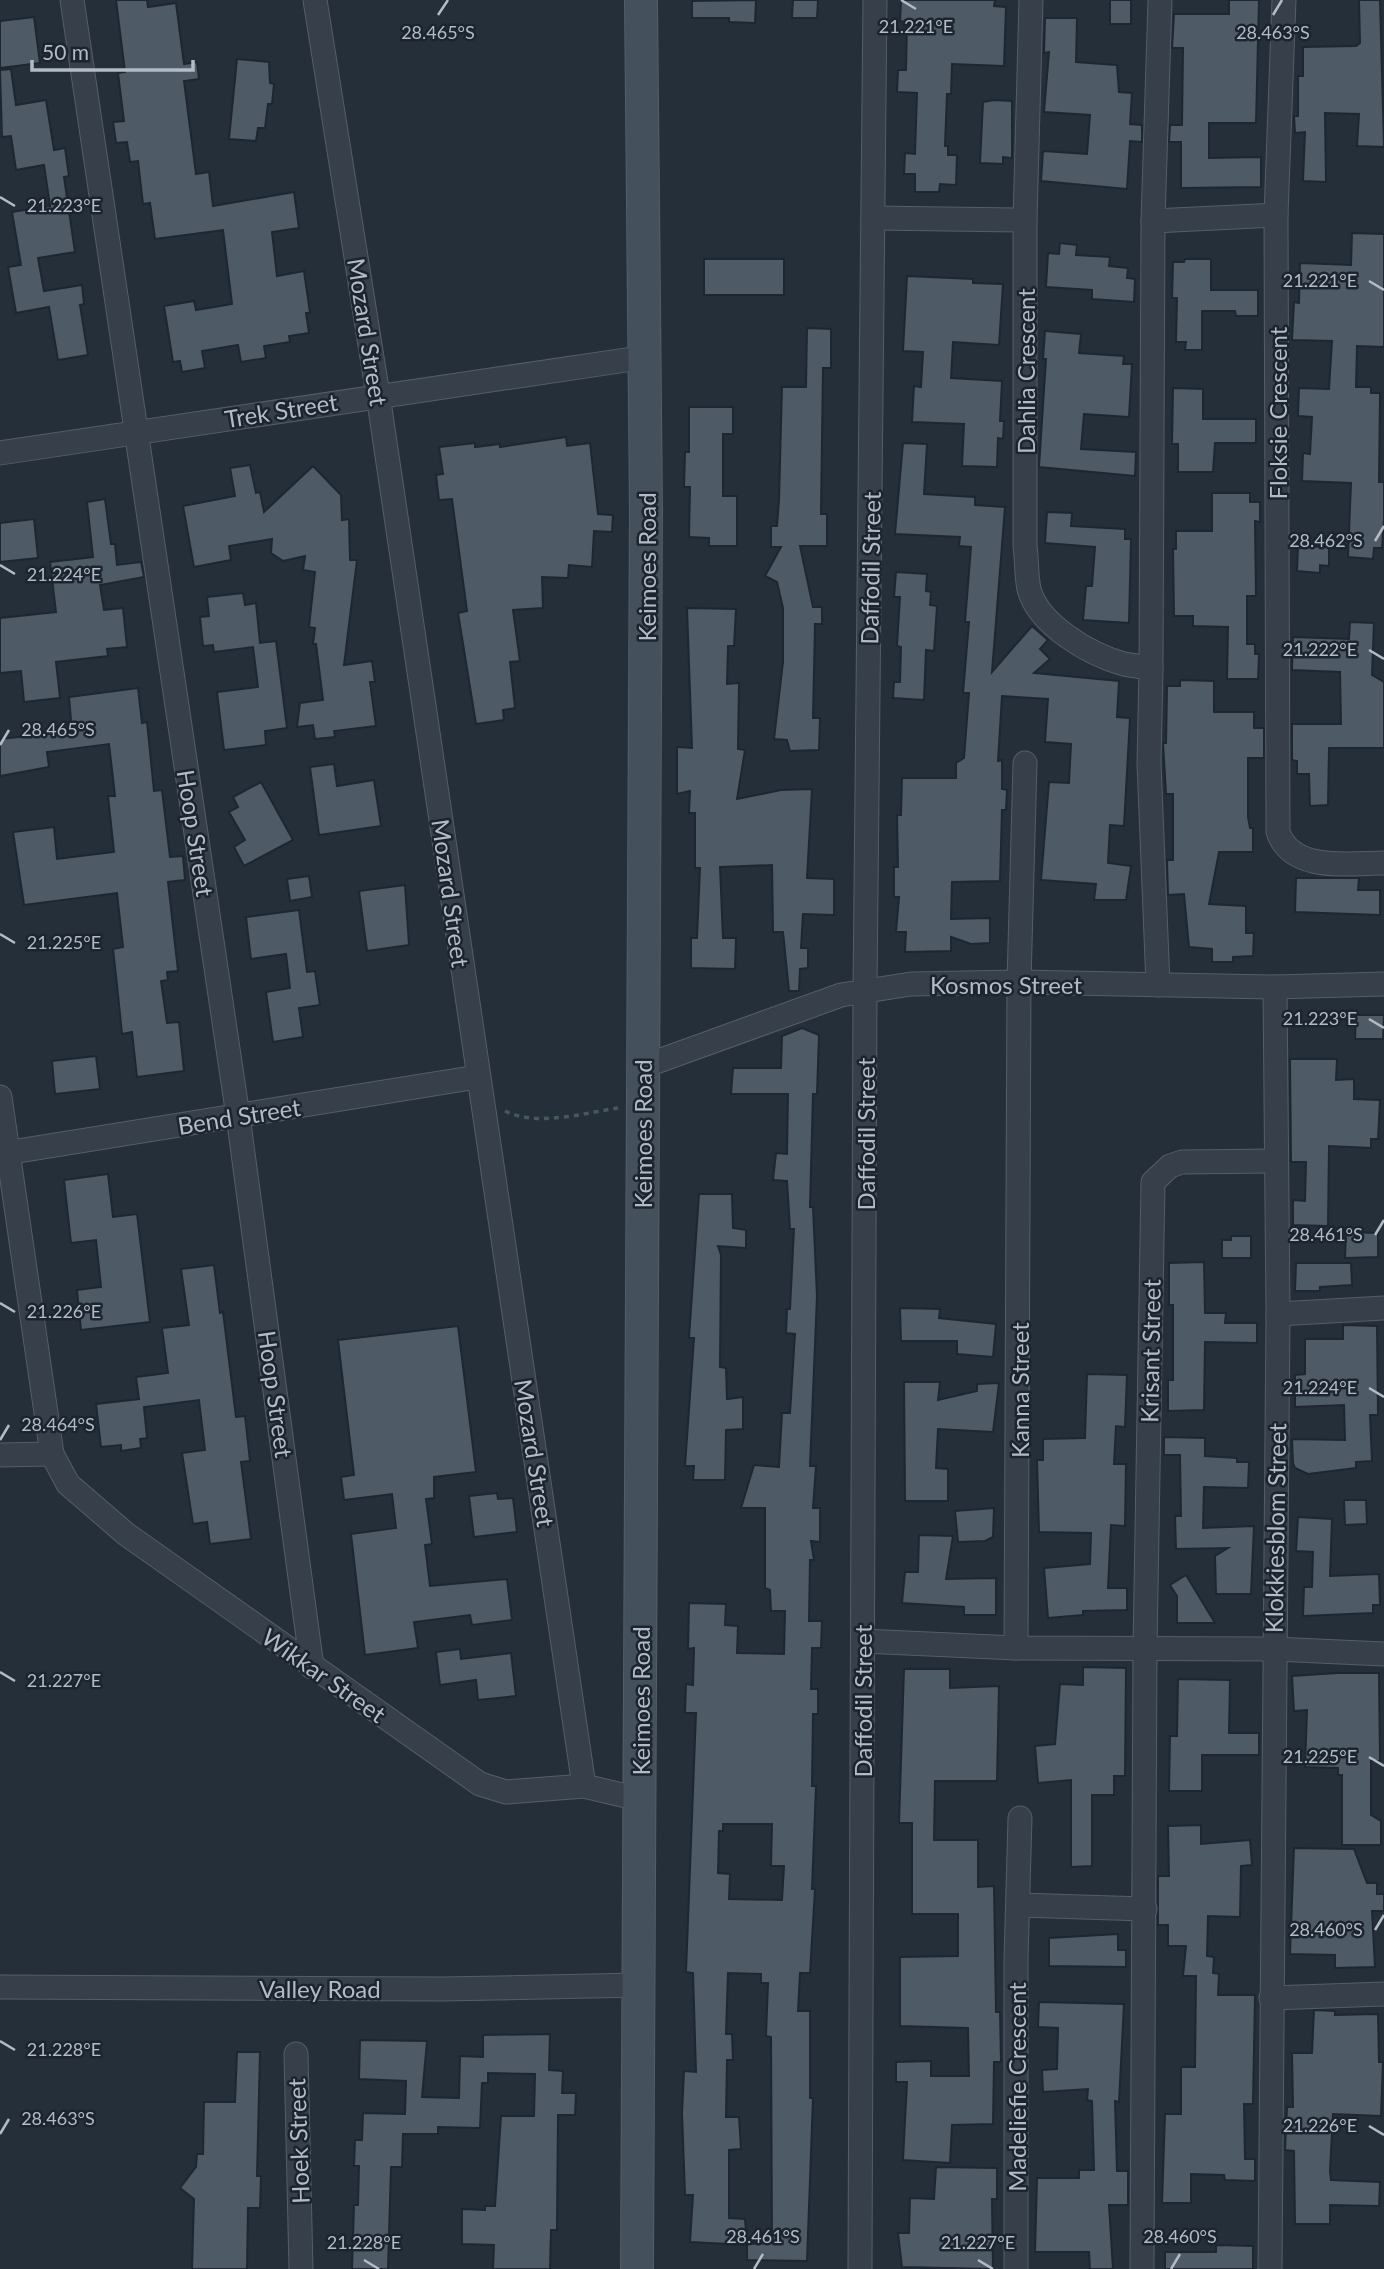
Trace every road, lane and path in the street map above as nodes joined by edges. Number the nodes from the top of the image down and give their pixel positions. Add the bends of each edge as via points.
1 (72, 0) edge
2 (315, 0) edge
3 (641, 0) edge
4 (875, 0) edge
5 (1031, 0) edge
6 (1160, 0) edge
7 (1283, 0) edge
8 (1276, 215) junction
9 (873, 218) junction
10 (1025, 220) junction
11 (1153, 221) junction
12 (646, 357) junction
13 (378, 395) junction
14 (136, 433) junction
15 (0, 453) edge
16 (1151, 669) junction
17 (1025, 763) dead end
18 (1384, 863) edge
19 (1019, 982) junction
20 (1384, 984) edge
21 (1158, 985) junction
22 (1275, 987) junction
23 (865, 990) junction
24 (642, 1067) junction
25 (478, 1086) junction
26 (0, 1097) edge
27 (642, 1105) junction
28 (238, 1116) junction
29 (4, 1154) edge
30 (1274, 1161) junction
31 (1384, 1308) edge
32 (1278, 1314) junction
33 (52, 1454) junction
34 (0, 1455) edge
35 (863, 1641) junction
36 (1016, 1648) junction
37 (1145, 1648) junction
38 (1274, 1649) junction
39 (1384, 1654) edge
40 (312, 1667) junction
41 (584, 1786) junction
42 (639, 1799) junction
43 (1020, 1818) dead end
44 (1019, 1905) junction
45 (1145, 1909) junction
46 (639, 1985) junction
47 (0, 1987) edge
48 (1384, 1994) edge
49 (1271, 1998) junction
50 (296, 2054) dead end
51 (302, 2269) edge
52 (637, 2269) edge
53 (860, 2269) edge
54 (1016, 2269) edge
55 (1142, 2269) edge
56 (1270, 2269) edge

1 - 14 street, Hoop Street
2 - 13 street, Mozard Street
3 - 12 street, Keimoes Road
4 - 9 street, Daffodil Street
5 - 10 street, Dahlia Crescent
6 - 11 street
7 - 8 street, Floksie Crescent
8 - 11 street
8 - 18 street, Floksie Crescent via 1278,832 1282,844 1311,861
9 - 10 street
9 - 23 street, Daffodil Street
10 - 16 street, Dahlia Crescent via 1025,545 1029,590 1051,622 1091,650
11 - 16 street
12 - 13 street, Trek Street
12 - 24 street, Keimoes Road
13 - 14 street, Trek Street
13 - 25 street, Mozard Street
14 - 15 street, Trek Street
14 - 28 street, Hoop Street
16 - 21 street via 1149,763
17 - 19 street, Kanna Street
19 - 21 street, Kosmos Street
19 - 23 street, Kosmos Street via 911,984
19 - 36 street, Kanna Street
20 - 22 street, Kosmos Street
21 - 22 street, Kosmos Street
22 - 30 street, Klokkiesblom Street
23 - 24 street, Kosmos Street
23 - 35 street, Daffodil Street
24 - 27 street, Keimoes Road
25 - 27 path via 504,1110 524,1118
25 - 28 street, Bend Street
25 - 41 street, Mozard Street
26 - 29 street
27 - 42 street, Keimoes Road
28 - 29 street, Bend Street
28 - 40 street, Hoop Street
29 - 33 street
30 - 32 street, Klokkiesblom Street
30 - 37 street, Krisant Street via 1182,1162 1170,1166 1153,1182
31 - 32 street
32 - 38 street, Klokkiesblom Street
33 - 34 street
33 - 40 street, Wikkar Street via 68,1484 90,1506
35 - 36 street
35 - 53 street, Daffodil Street
36 - 37 street
37 - 38 street
37 - 45 street
38 - 39 street
38 - 49 street, Klokkiesblom Street
40 - 41 street, Wikkar Street via 480,1784 506,1792
41 - 42 street, Wikkar Street
42 - 46 street, Keimoes Road
43 - 44 street, Madeliefie Crescent
44 - 45 street
44 - 54 street, Madeliefie Crescent
45 - 55 street
46 - 47 street, Valley Road
46 - 52 street, Keimoes Road
48 - 49 street
49 - 56 street, Klokkiesblom Street
50 - 51 street, Hoek Street

